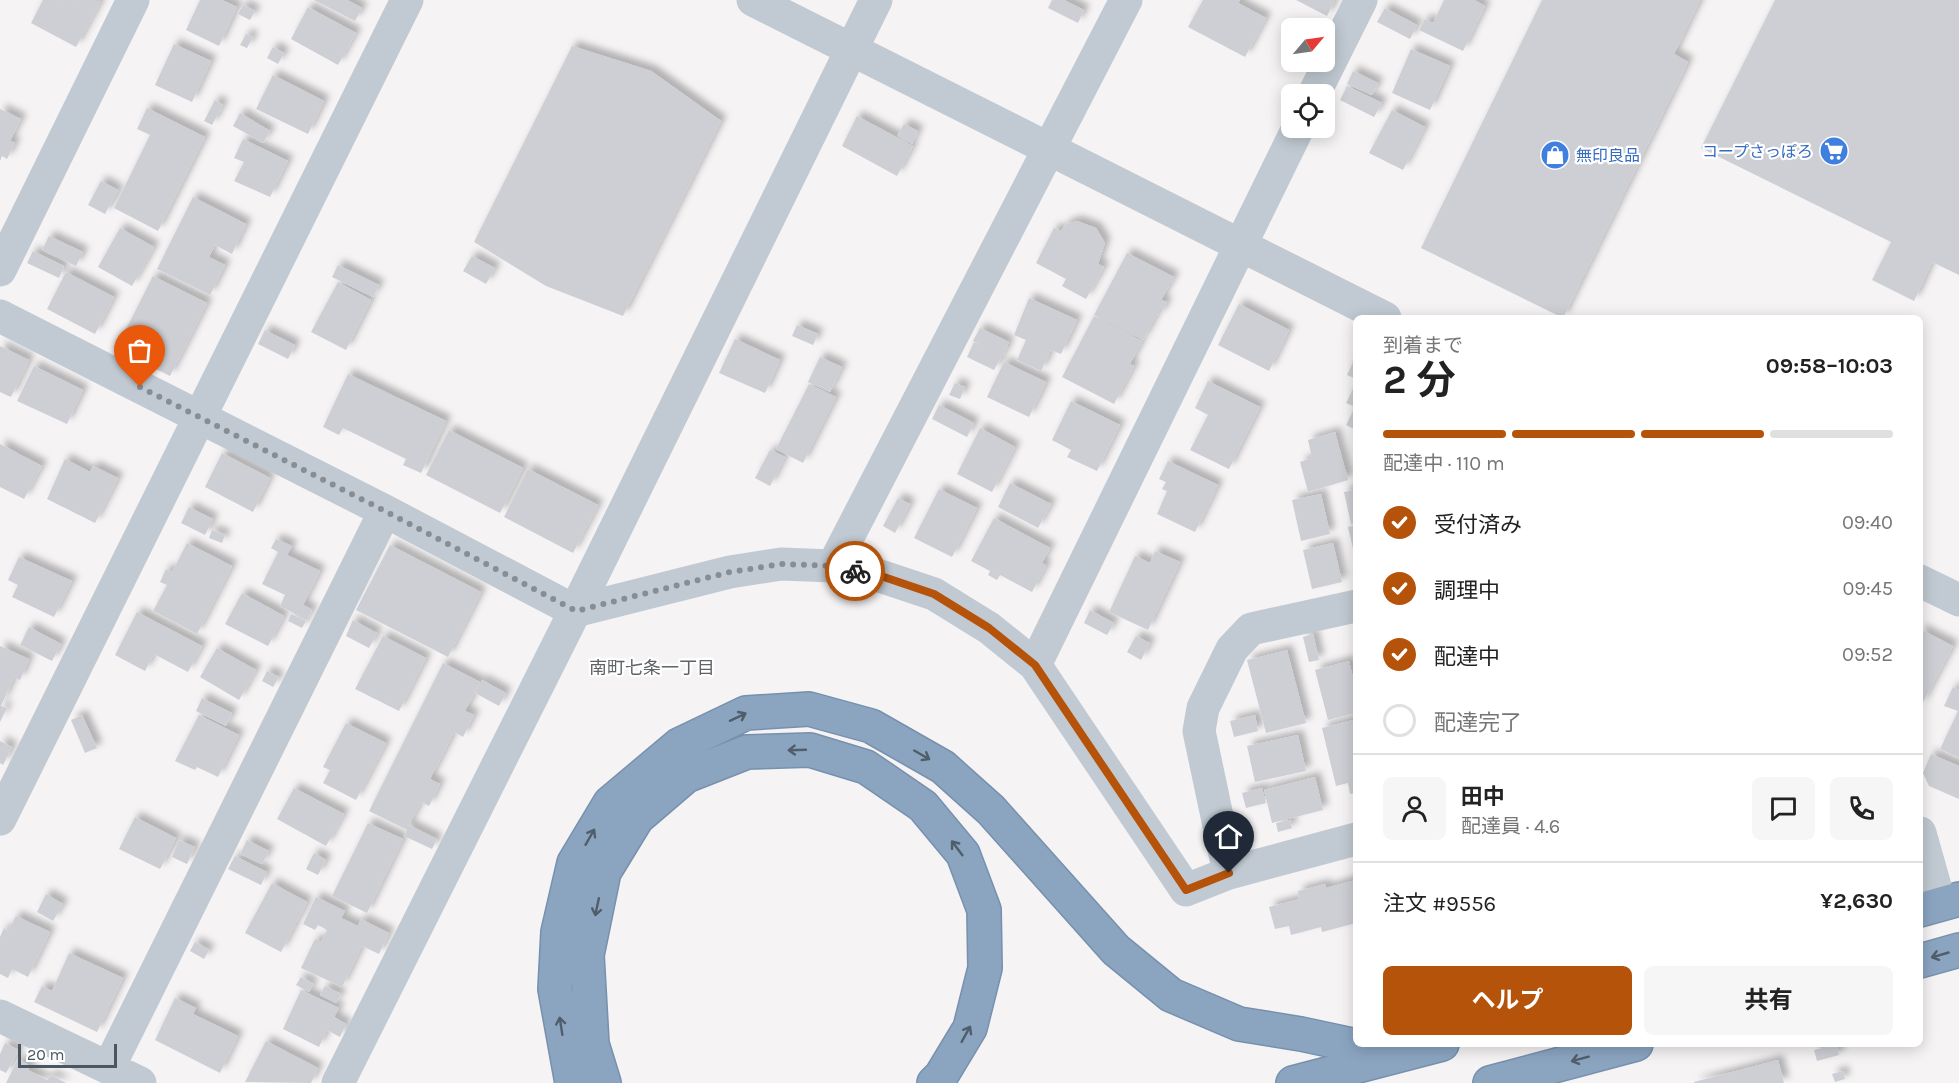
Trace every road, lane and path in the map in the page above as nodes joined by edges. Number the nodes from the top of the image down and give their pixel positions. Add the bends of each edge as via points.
1 (133, 0) edge
2 (407, 0) edge
3 (753, 0) edge
4 (876, 0) edge
5 (1126, 0) edge
6 (1361, 0) edge
7 (851, 49) junction
8 (1319, 84) edge
9 (1293, 138) edge
10 (1048, 150) junction
11 (1239, 246) junction
12 (0, 270) edge
13 (1379, 315) edge
14 (0, 316) edge
15 (200, 417) junction
16 (385, 511) junction
17 (833, 566) junction
18 (1923, 582) edge
19 (1959, 600) edge
20 (1353, 607) edge
21 (576, 611) junction
22 (1035, 665) junction
23 (0, 819) edge
24 (1353, 841) edge
25 (1923, 844) edge
26 (1229, 873) junction
27 (1940, 904) edge
28 (1959, 950) edge
29 (1923, 960) edge
30 (0, 1016) edge
31 (1353, 1045) edge
32 (1362, 1047) edge
33 (1430, 1047) edge
34 (1625, 1047) edge
35 (1399, 1055) junction
36 (109, 1067) junction
37 (140, 1083) edge
38 (338, 1083) edge
39 (572, 1083) edge
40 (604, 1083) edge
41 (934, 1083) edge
42 (1293, 1083) edge
43 (1490, 1083) edge

1 - 12 street
2 - 15 street
3 - 7 street
4 - 7 street
5 - 10 street
6 - 8 street
7 - 10 street
7 - 21 street
9 - 11 street
10 - 11 street
10 - 17 street
11 - 13 street
11 - 22 street
14 - 15 street
15 - 16 street
15 - 23 street
16 - 21 street
16 - 36 street
17 - 21 street via 782,564 730,572
17 - 22 street via 878,575 934,594 989,628
18 - 19 street
20 - 26 street via 1251,629 1232,649 1203,708 1199,730
21 - 38 street
22 - 26 street via 1186,890
24 - 26 street
25 - 27 street
28 -> 29 highway
30 - 36 street
39 -> 31 highway via 555,989 558,932 574,863 610,803 679,745 746,713 809,709 871,726 943,767 991,810 1116,950 1171,995 1239,1024
32 -> 35 highway
33 - 35 highway
34 -> 43 highway
35 - 42 highway
36 - 37 street
41 -> 40 highway via 970,1028 985,968 984,910 963,854 923,806 866,766 810,750 747,752 686,776 637,818 604,872 587,955 592,1044

